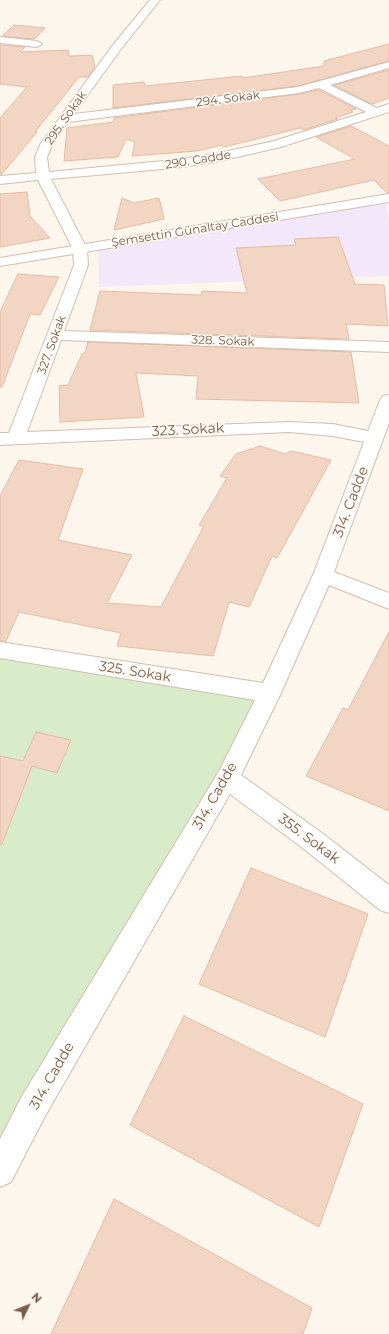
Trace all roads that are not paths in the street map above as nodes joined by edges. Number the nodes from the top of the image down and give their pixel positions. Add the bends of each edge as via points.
1 (155, 0) edge
2 (0, 40) edge
3 (38, 44) dead end
4 (389, 65) edge
5 (322, 85) junction
6 (389, 108) edge
7 (376, 112) junction
8 (65, 119) junction
9 (43, 177) junction
10 (0, 180) edge
11 (389, 198) edge
12 (80, 249) junction
13 (0, 262) edge
14 (56, 334) junction
15 (389, 347) edge
16 (389, 400) edge
17 (375, 438) junction
18 (8, 439) edge
19 (323, 575) junction
20 (389, 601) edge
21 (0, 650) edge
22 (270, 693) junction
23 (227, 778) junction
24 (389, 901) edge
25 (0, 1171) edge

1 - 8 street, 295. Sokak
2 - 3 street
4 - 5 street, 294. Sokak
5 - 7 street
5 - 8 street, 294. Sokak
6 - 7 street, 290. Cadde
7 - 9 street, 290. Cadde via 252,151 174,164
8 - 9 street, 295. Sokak via 47,143 41,157
9 - 10 street, 290. Cadde
9 - 12 street, 295. Sokak
11 - 12 street, Şemsettin Günaltay Caddesi
12 - 13 street, Şemsettin Günaltay Caddesi
12 - 14 street, 327. Sokak via 81,265
14 - 15 street, 328. Sokak
14 - 18 street, 327. Sokak
16 - 17 street, 314. Cadde
17 - 18 street, 323. Sokak via 333,430 289,427
17 - 19 street, 314. Cadde
19 - 20 street
19 - 22 street, 314. Cadde
21 - 22 street, 325. Sokak
22 - 23 street, 314. Cadde
23 - 24 street, 355. Sokak
23 - 25 street, 314. Cadde via 33,1106

